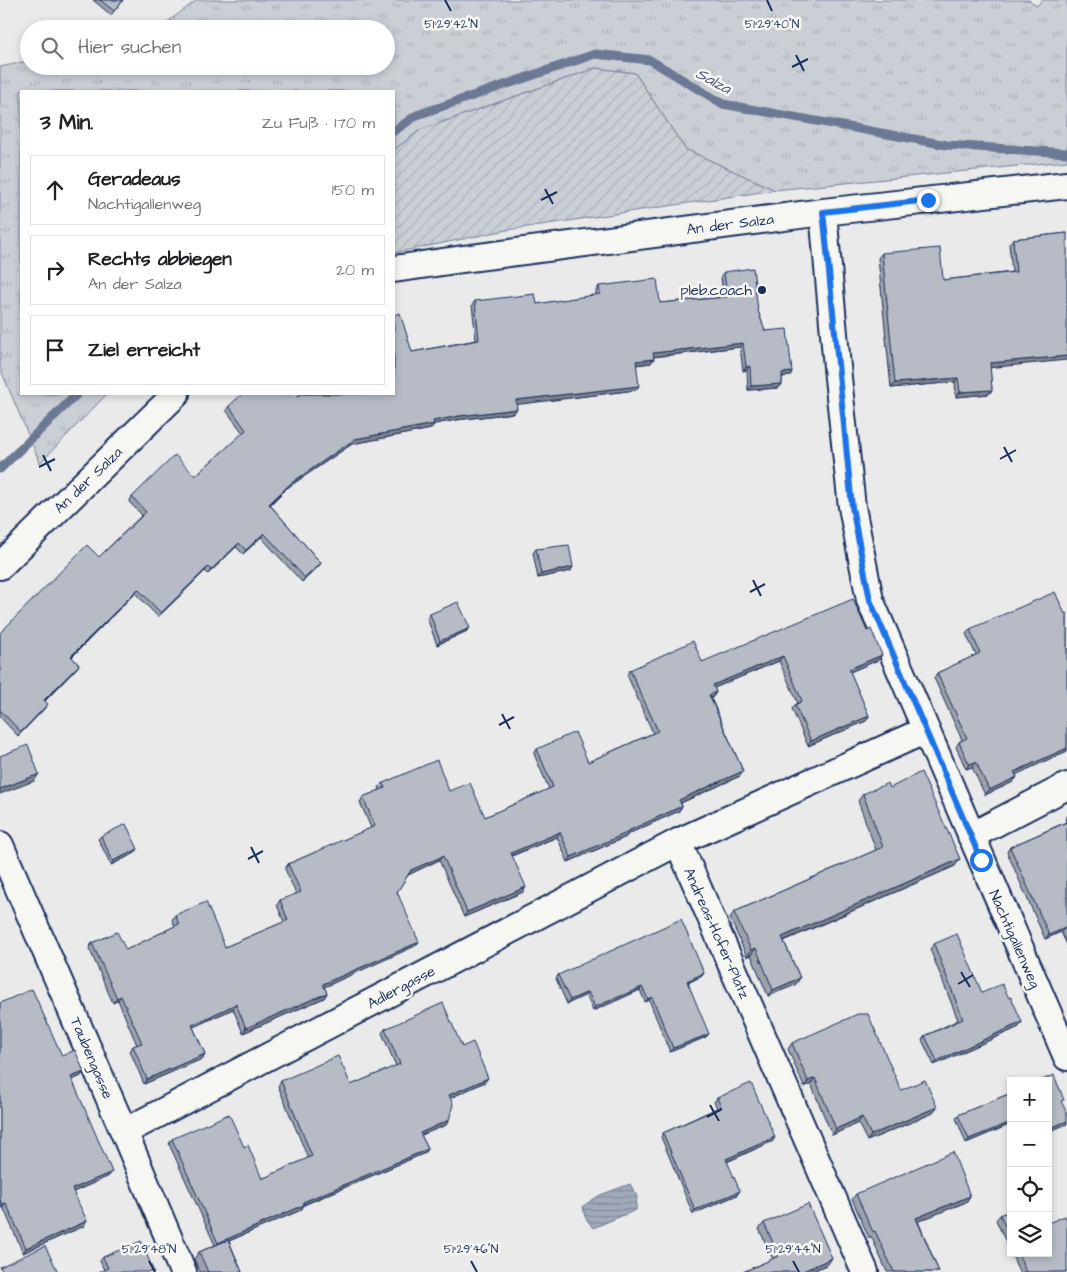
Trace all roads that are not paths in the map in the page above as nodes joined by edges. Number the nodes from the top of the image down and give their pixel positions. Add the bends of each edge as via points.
1 (1067, 185) edge
2 (823, 212) junction
3 (395, 269) edge
4 (175, 395) edge
5 (0, 566) edge
6 (926, 730) junction
7 (1067, 786) edge
8 (971, 836) junction
9 (678, 842) junction
10 (0, 846) edge
11 (1067, 1057) edge
12 (124, 1132) junction
13 (183, 1272) edge
14 (865, 1272) edge

1 - 2 street, An der Salza
2 - 3 street, An der Salza
2 - 6 street, Nachtigallenweg via 852,507 870,600
4 - 5 street, An der Salza
6 - 8 street, Nachtigallenweg
6 - 9 street
7 - 8 street
8 - 11 street, Nachtigallenweg
9 - 12 street, Adlergasse
9 - 14 street, Andreas-Hofer-Platz
10 - 12 street, Taubengasse
12 - 13 street, Taubengasse

